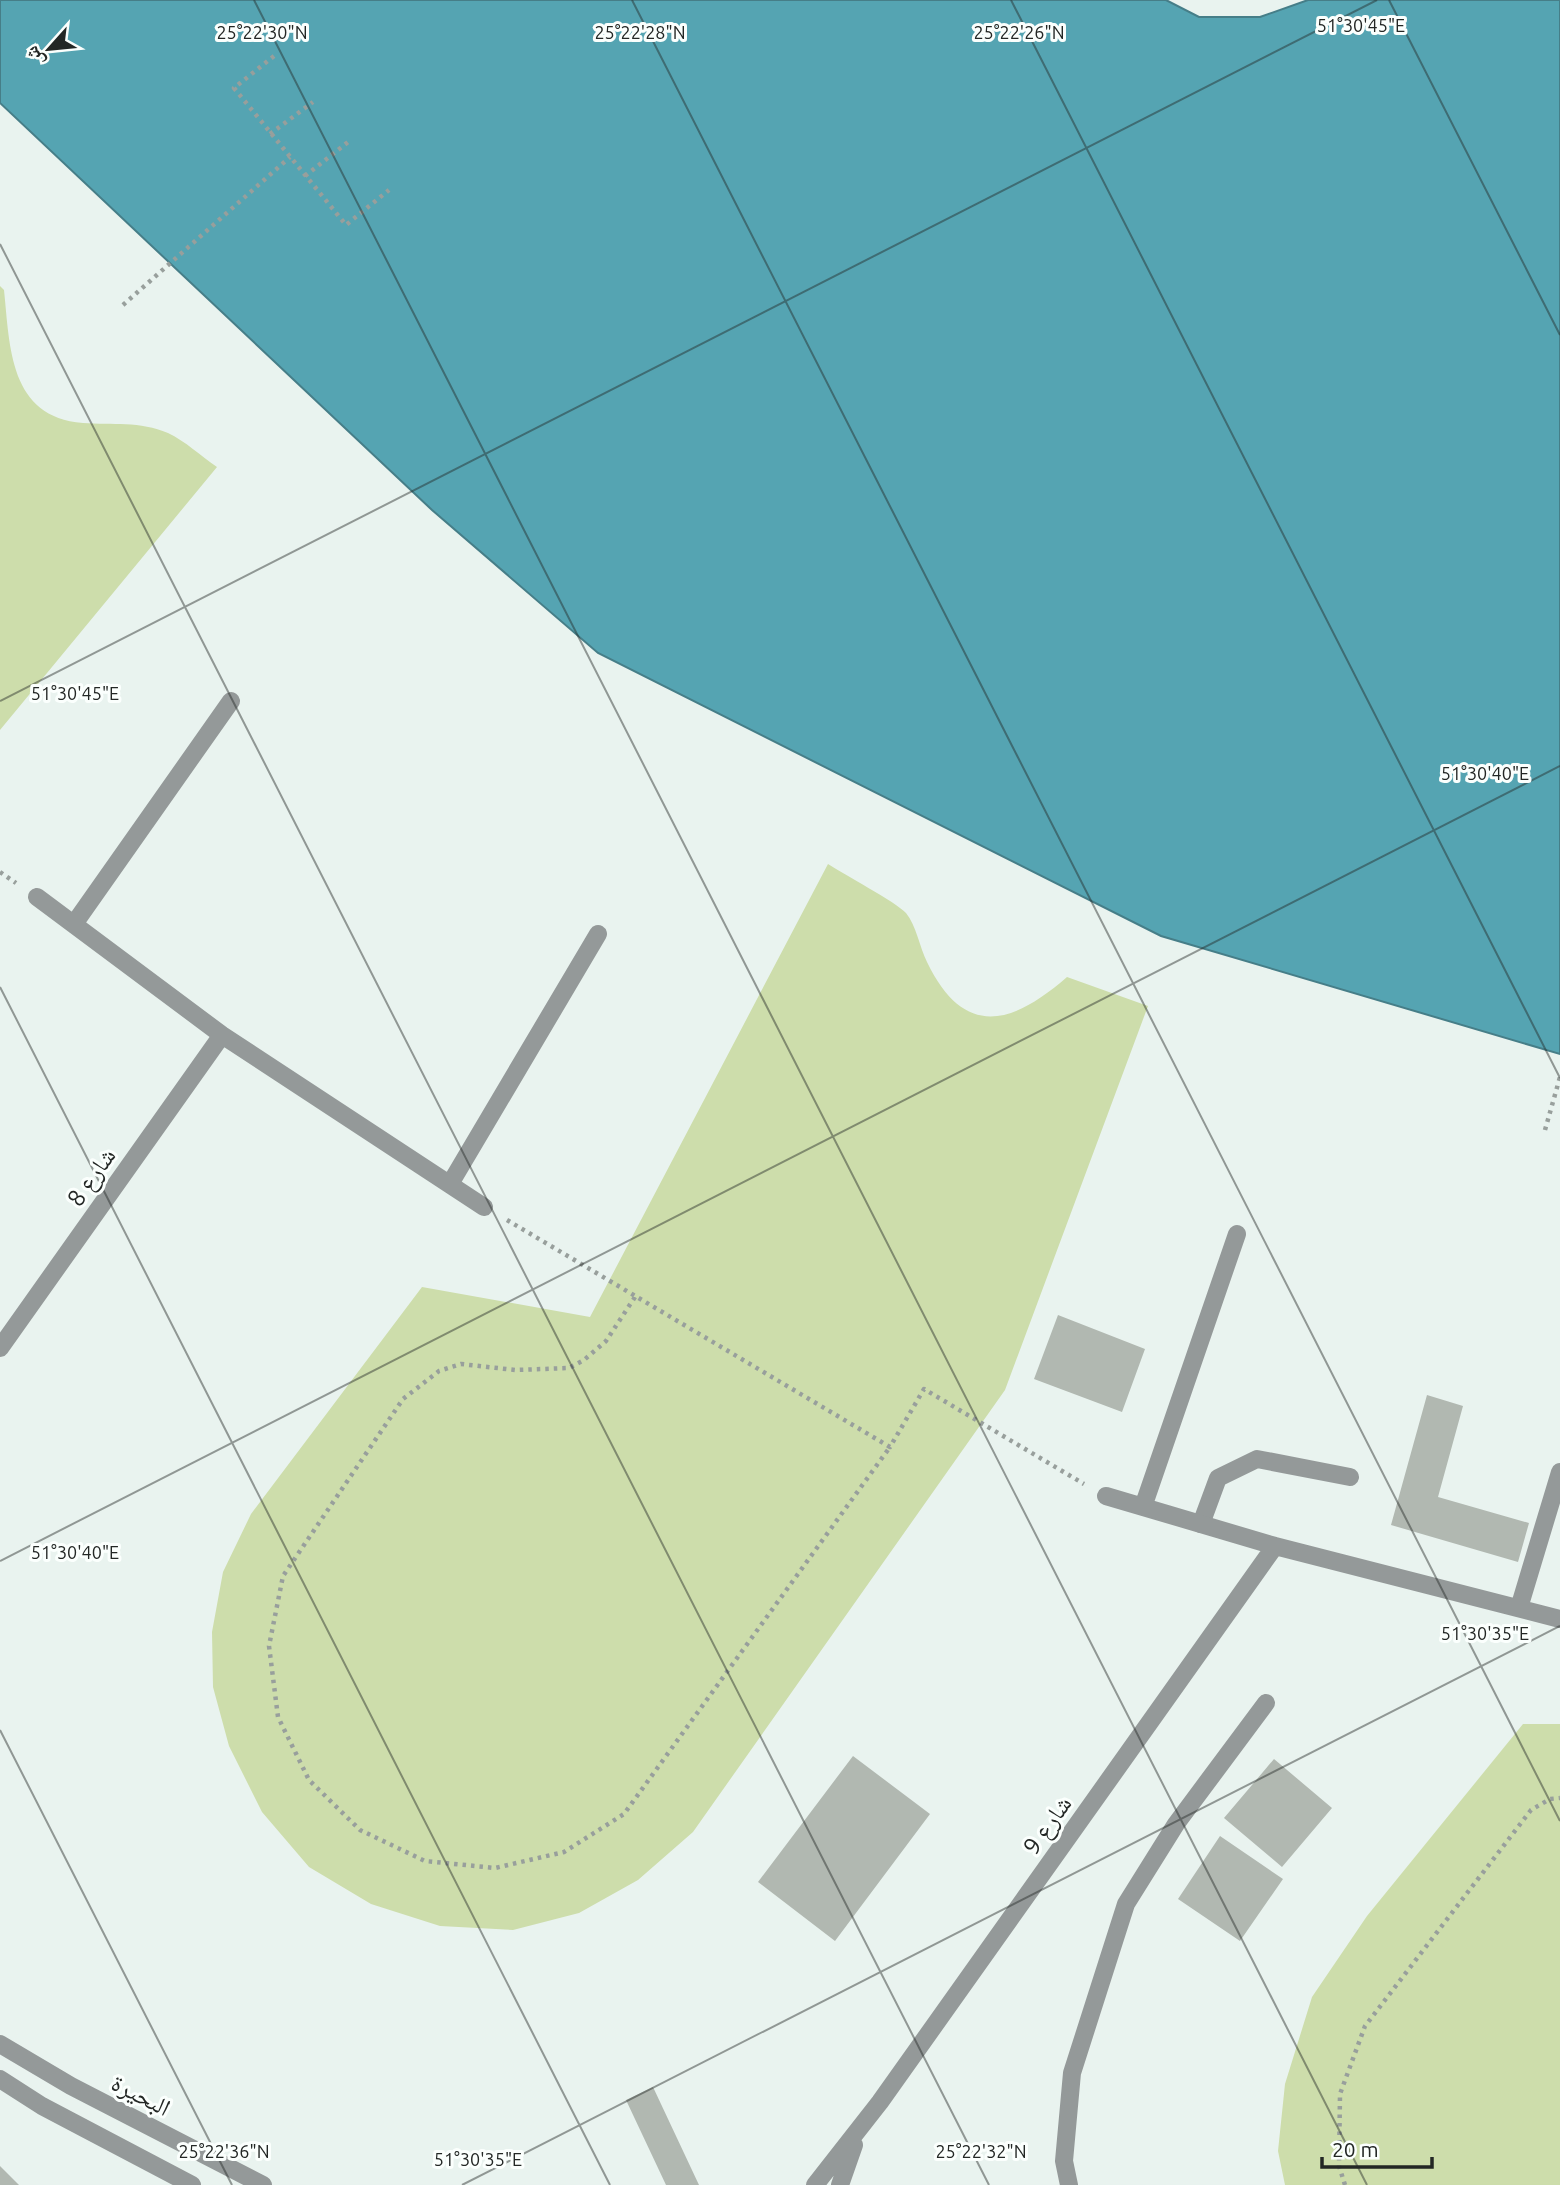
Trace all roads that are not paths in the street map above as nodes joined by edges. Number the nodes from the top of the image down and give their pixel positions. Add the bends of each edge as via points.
1 (231, 702) dead end
2 (37, 897) dead end
3 (74, 924) junction
4 (598, 934) dead end
5 (222, 1035) junction
6 (450, 1184) junction
7 (484, 1207) road end
8 (1237, 1234) dead end
9 (0, 1348) edge
10 (1560, 1472) edge
11 (1350, 1477) dead end
12 (1106, 1496) road end
13 (1143, 1507) junction
14 (1201, 1524) junction
15 (1275, 1546) junction
16 (1519, 1608) junction
17 (1560, 1619) edge
18 (1266, 1703) dead end
19 (0, 2044) edge
20 (0, 2079) edge
21 (859, 2132) junction
22 (192, 2185) edge
23 (263, 2185) edge
24 (815, 2185) edge
25 (840, 2185) edge
26 (1069, 2185) edge

1 - 3 street
2 - 3 street
3 - 5 street
4 - 6 street
5 - 6 street
5 - 9 street, شارع 8
6 - 7 street
8 - 13 street
10 - 16 street
11 - 14 street via 1257,1458 1218,1478
12 - 13 street
13 - 14 street
14 - 15 street
15 - 16 street
15 - 21 street, شارع 9
16 - 17 street
18 - 26 street via 1176,1824 1126,1904 1072,2073 1064,2161
19 - 23 street, البحيرة
20 - 22 street
21 - 24 street, شارع 9
21 - 25 street, شارع 9

